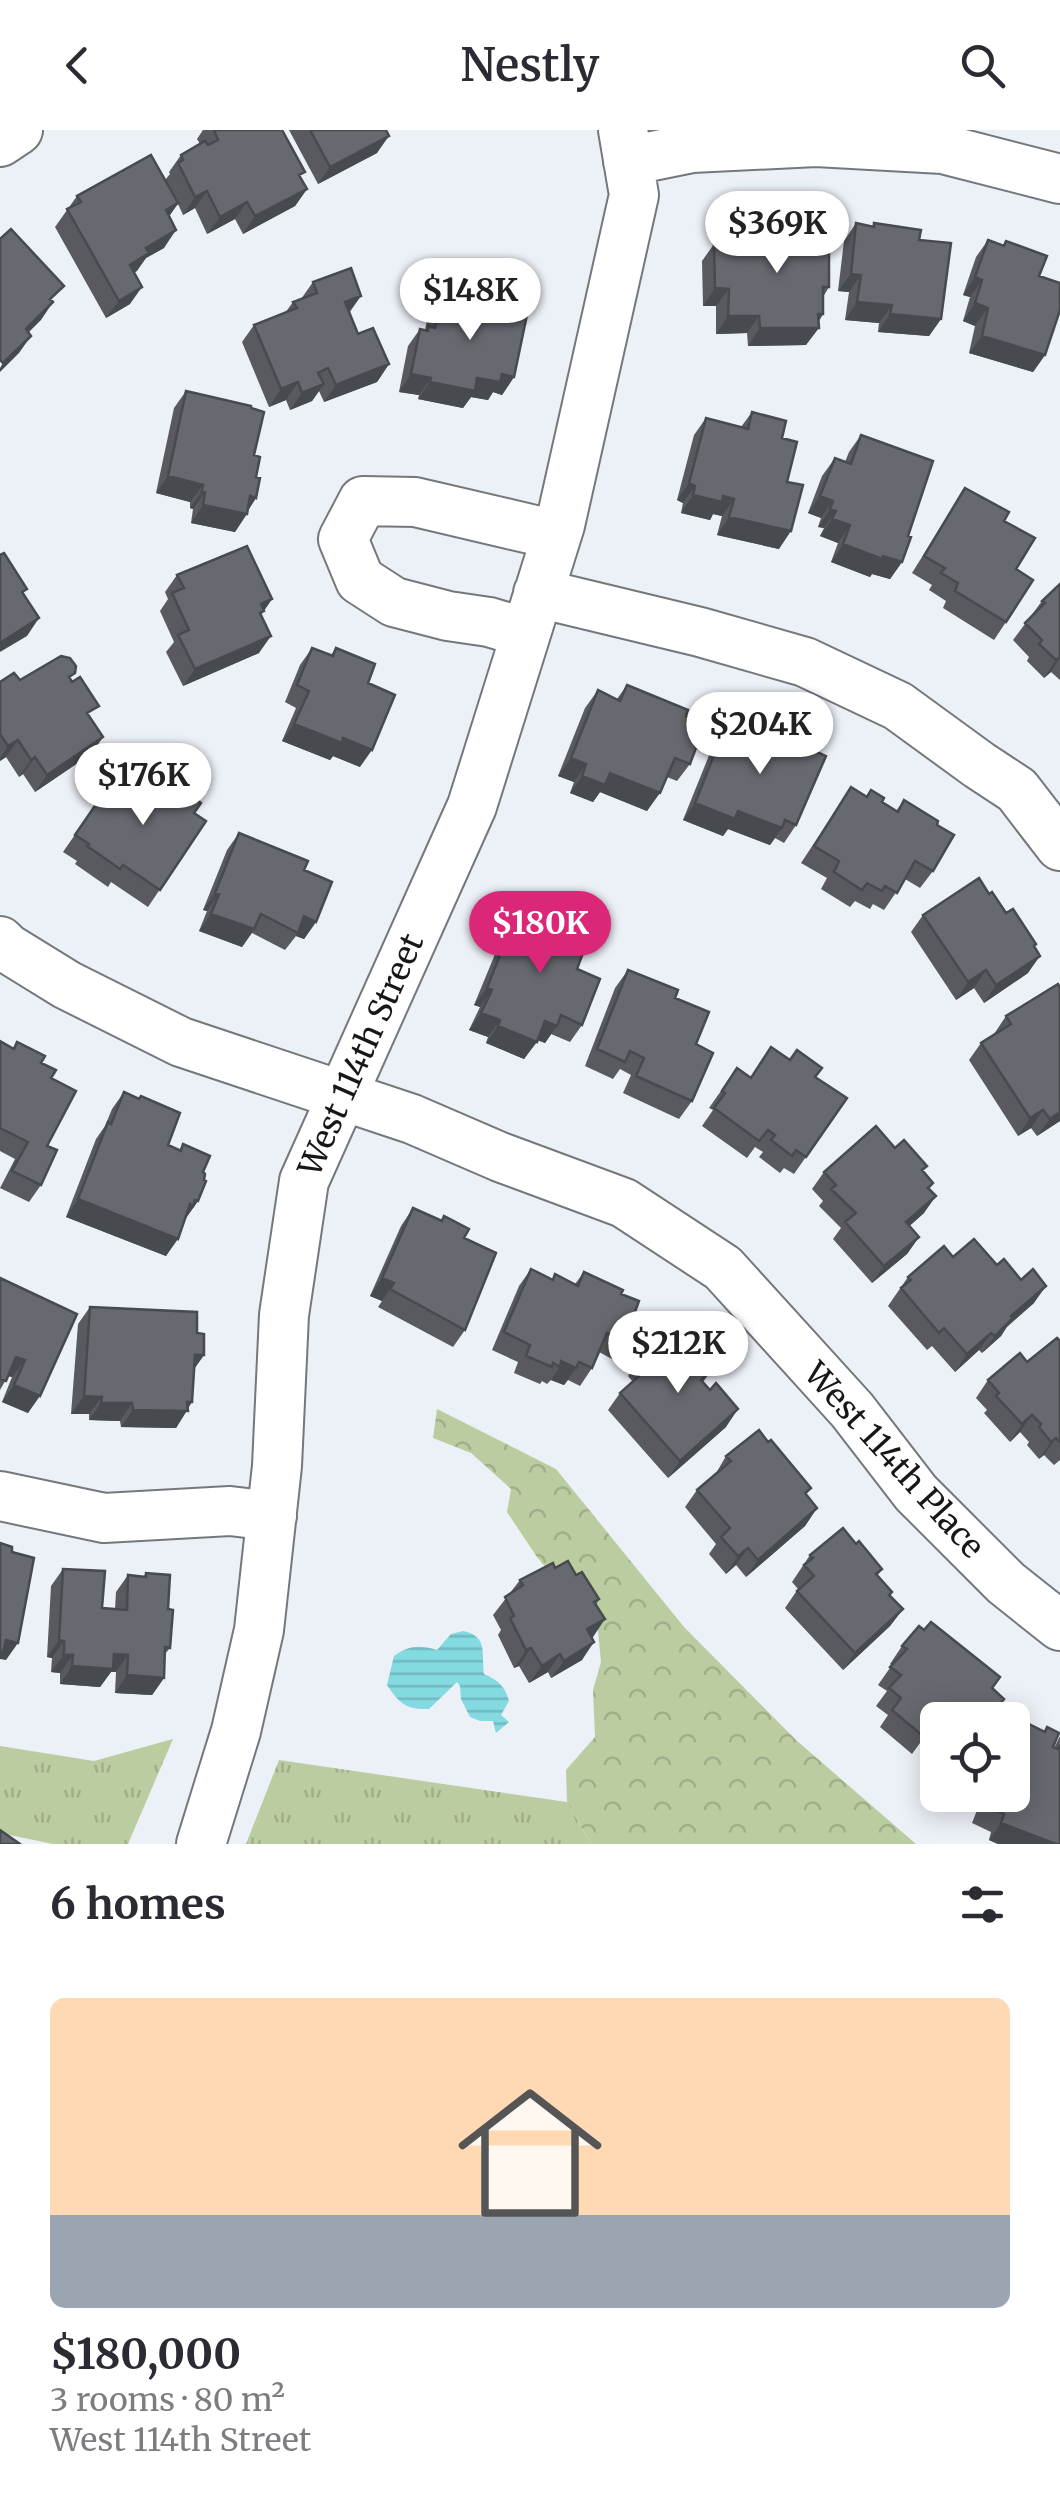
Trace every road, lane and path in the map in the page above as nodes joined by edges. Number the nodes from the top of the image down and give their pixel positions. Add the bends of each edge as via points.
1 (18, 130) edge
2 (0, 142) edge
3 (625, 145) edge
4 (1060, 179) edge
5 (556, 536) junction
6 (532, 613) junction
7 (1060, 846) edge
8 (0, 941) edge
9 (324, 1089) junction
10 (0, 1496) edge
11 (272, 1516) junction
12 (1060, 1626) edge
13 (201, 1844) edge

1 - 2 street
3 - 4 street via 816,142 944,149
3 - 5 street, West 114th Street via 634,196
5 - 6 street, West 114th Street
5 - 6 street via 415,502 362,501 343,539 360,580 394,602
6 - 7 street via 700,632 805,662 898,706 1017,790
6 - 9 street, West 114th Street via 472,806
8 - 9 street, West 114th Place via 67,985 181,1042
9 - 11 street, West 114th Street via 284,1315
9 - 12 street, West 114th Place via 624,1203 723,1268 852,1410 916,1493 1006,1583
10 - 11 street via 104,1518 230,1511
11 - 13 street, West 114th Street via 259,1630

